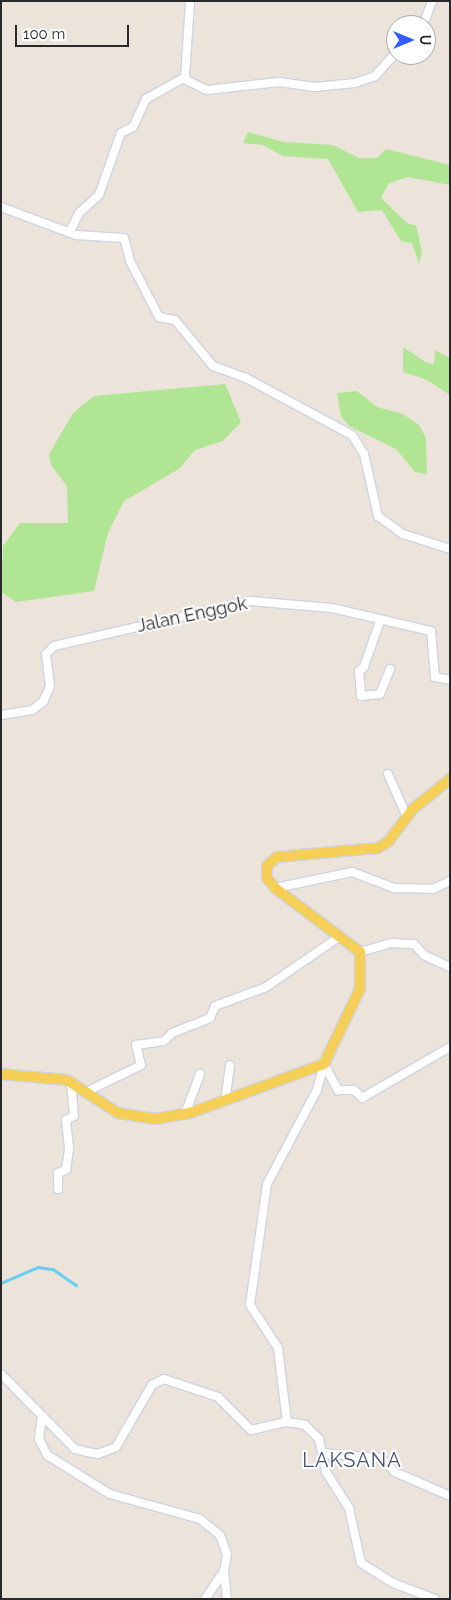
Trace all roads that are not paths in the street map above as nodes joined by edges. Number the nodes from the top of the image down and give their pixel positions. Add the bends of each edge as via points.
1 (190, 1) edge
2 (432, 1) edge
3 (427, 15) edge
4 (386, 64) edge
5 (184, 79) junction
6 (1, 207) edge
7 (69, 234) junction
8 (450, 549) edge
9 (380, 621) junction
10 (390, 670) dead end
11 (450, 680) edge
12 (1, 715) edge
13 (388, 774) dead end
14 (450, 779) edge
15 (407, 817) junction
16 (450, 881) edge
17 (275, 888) junction
18 (336, 939) junction
19 (360, 952) junction
20 (450, 966) edge
21 (450, 1047) edge
22 (324, 1064) junction
23 (230, 1065) dead end
24 (1, 1074) edge
25 (200, 1074) dead end
26 (71, 1081) junction
27 (88, 1091) junction
28 (225, 1101) junction
29 (185, 1114) junction
30 (58, 1189) dead end
31 (1, 1374) edge
32 (42, 1417) junction
33 (287, 1422) junction
34 (322, 1453) junction
35 (450, 1496) edge
36 (224, 1571) junction
37 (205, 1599) edge
38 (227, 1599) edge
39 (434, 1599) edge

1 - 5 street via 188,72
2 - 3 street
4 - 5 street via 375,76 355,83 315,87 279,82 207,90
5 - 7 street via 146,99 133,127 121,133 99,195 79,213
6 - 7 street
7 - 8 street via 124,238 130,261 159,317 176,320 213,366 250,380 352,435 364,454 378,516 403,534
9 - 10 street via 364,668 359,671 361,696 380,694
9 - 11 street, Jalan Enggok via 434,633 435,677
9 - 12 street, Jalan Enggok via 332,608 250,601 54,646 46,654 50,686 43,702 32,710
13 - 15 street
14 - 15 main road
15 - 17 main road via 378,848 277,857 266,872
16 - 17 street via 433,889 394,888 352,872
17 - 18 main road
18 - 19 main road
18 - 27 street via 266,987 215,1006 210,1018 172,1033 164,1041 136,1045 140,1065
19 - 20 street via 392,943 414,944 424,955
19 - 22 main road via 360,990
21 - 22 street via 362,1098 354,1090 338,1090
22 - 28 main road
22 - 33 street via 317,1090 271,1174 250,1295 252,1310 278,1348
23 - 28 street
24 - 26 main road
25 - 29 street
26 - 27 main road
26 - 30 street via 74,1116 66,1120 69,1148 66,1170 58,1172
27 - 29 main road via 125,1116 155,1119
28 - 29 main road
31 - 32 street
32 - 33 street via 75,1449 108,1452 125,1437 152,1385 164,1378 218,1397 251,1430
32 - 36 street via 39,1439 47,1455 110,1494 208,1524 225,1548
33 - 34 street via 301,1424 315,1434
34 - 35 street via 381,1458 395,1472
34 - 39 street via 326,1472 349,1508 361,1563 394,1583
36 - 37 street
36 - 38 street

